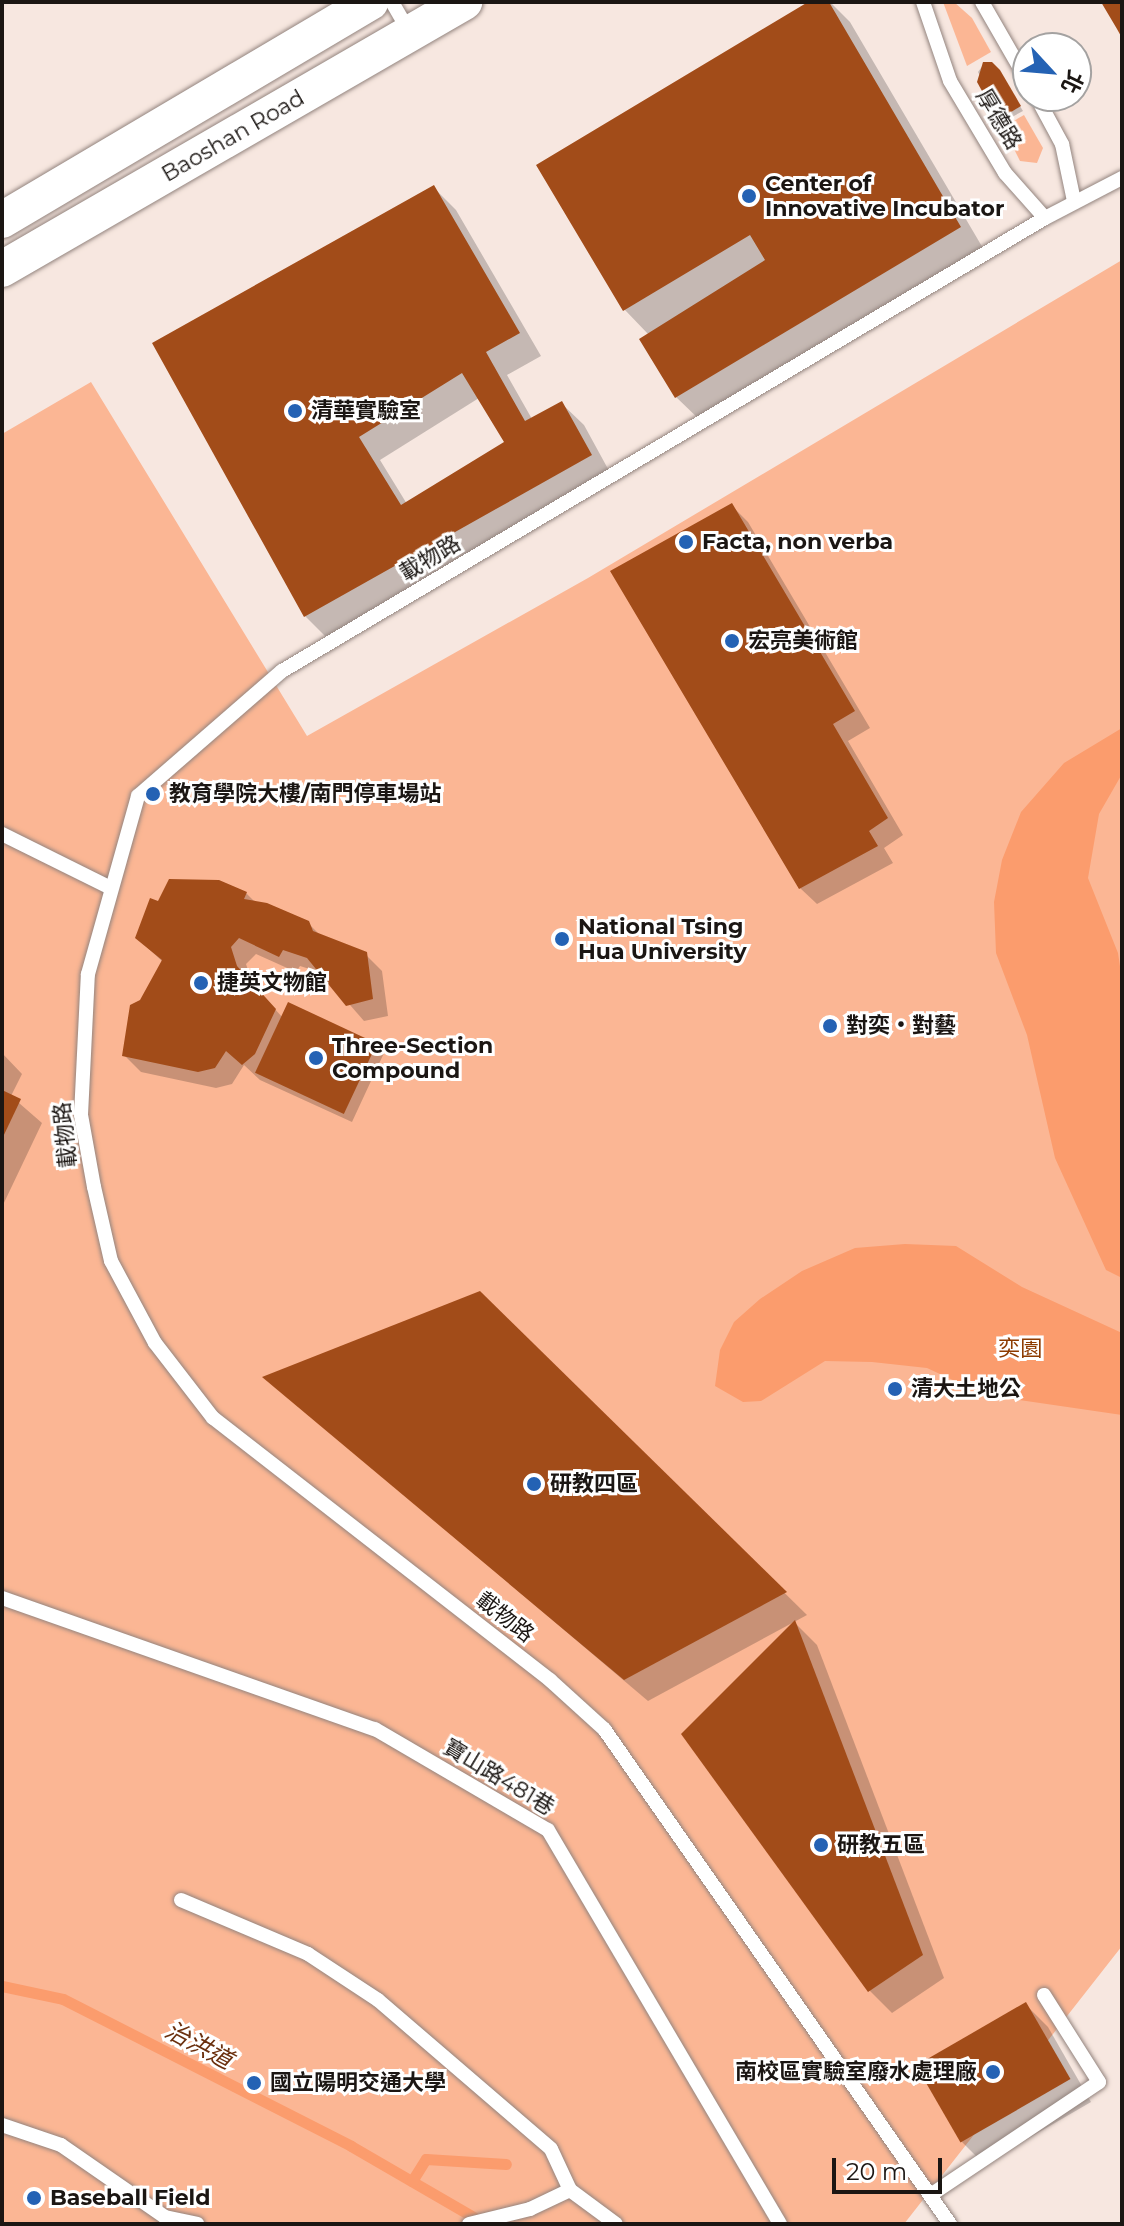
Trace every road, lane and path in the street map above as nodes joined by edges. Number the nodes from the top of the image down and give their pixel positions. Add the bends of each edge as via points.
1 (370, 2) edge
2 (392, 2) edge
3 (464, 2) edge
4 (923, 2) edge
5 (982, 2) edge
6 (410, 34) junction
7 (1012, 54) edge
8 (1045, 112) edge
9 (1122, 178) edge
10 (1074, 201) junction
11 (1045, 218) junction
12 (2, 220) edge
13 (2, 269) edge
14 (2, 834) edge
15 (109, 887) junction
16 (2, 1598) edge
17 (181, 1900) dead end
18 (1044, 1995) dead end
19 (2, 2125) edge
20 (570, 2190) junction
21 (932, 2194) junction
22 (472, 2222) edge
23 (197, 2224) edge
24 (616, 2224) edge
25 (780, 2224) edge
26 (950, 2224) edge

1 - 12 street, Baoshan Road
2 - 6 lane
3 - 6 street, Baoshan Road
4 - 11 lane, 厚德路 via 950,81 1005,173
5 - 7 lane, 厚德路
6 - 13 street, Baoshan Road
8 - 10 lane, 厚德路 via 1062,144
9 - 10 lane
10 - 11 lane
11 - 15 lane, 載物路 via 282,671 138,796
14 - 15 lane
15 - 21 lane, 載物路 via 88,974 81,1115 111,1261 155,1343 213,1418 550,1680 604,1729
16 - 25 lane, 寶山路481巷 via 375,1729 548,1830
17 - 20 lane via 308,1954 378,2000 551,2149
18 - 21 lane via 1099,2082
19 - 23 lane via 61,2145 165,2217
20 - 22 lane
20 - 24 lane
21 - 26 lane, 載物路

